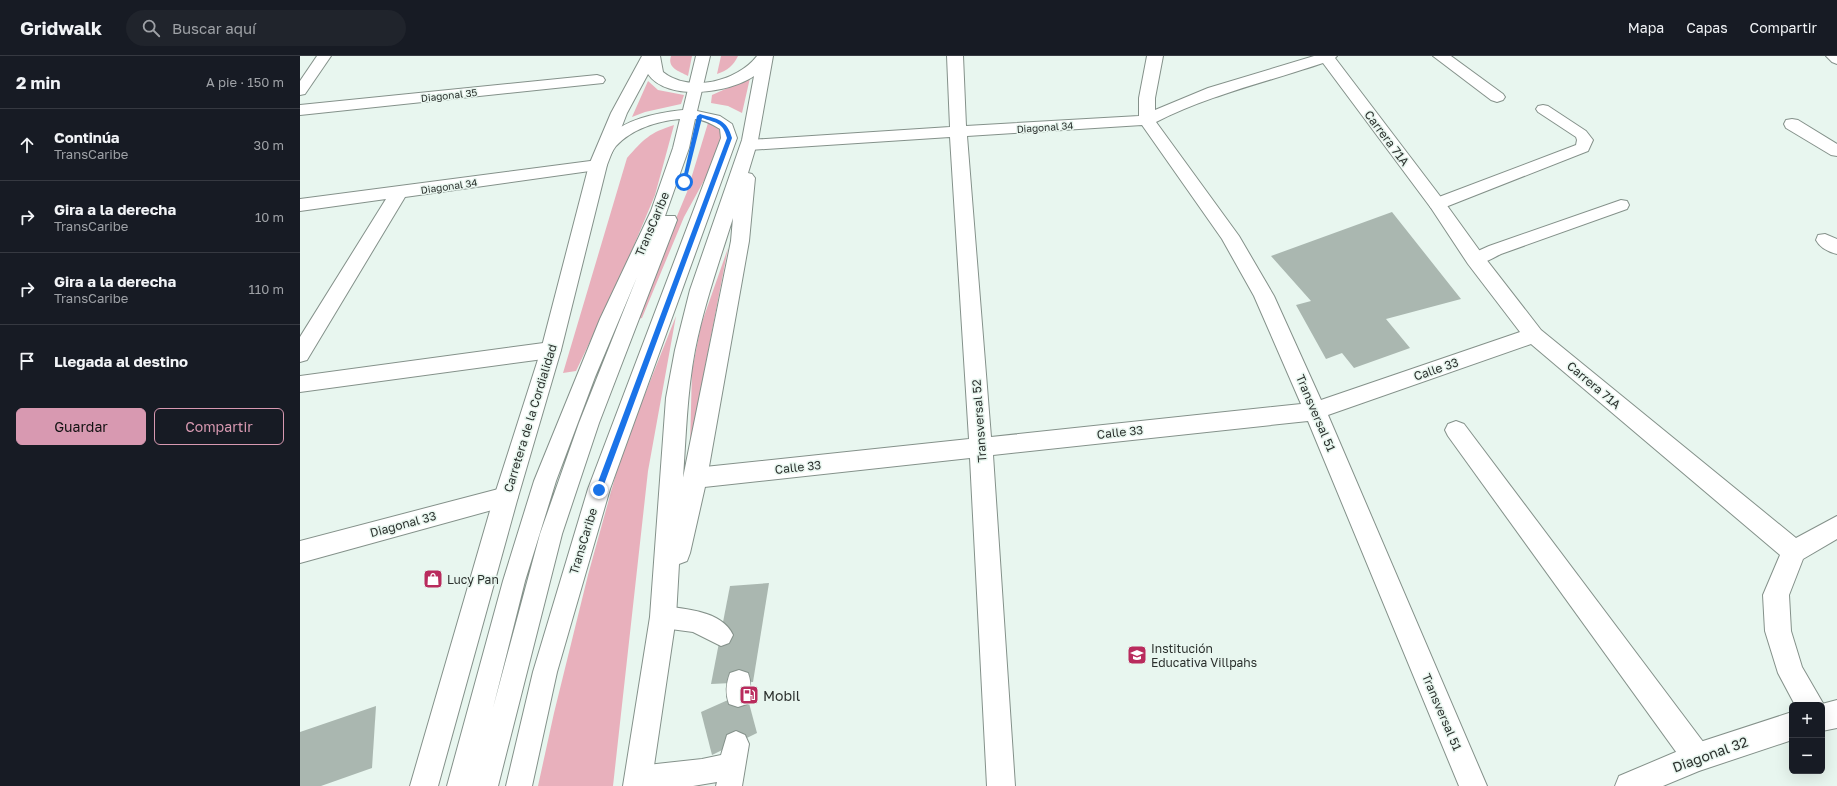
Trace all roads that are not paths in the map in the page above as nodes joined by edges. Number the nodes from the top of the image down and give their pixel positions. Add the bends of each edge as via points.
1 (324, 56) edge
2 (651, 56) edge
3 (703, 56) edge
4 (714, 56) edge
5 (955, 56) edge
6 (1155, 56) edge
7 (1328, 56) edge
8 (1442, 56) edge
9 (1834, 56) edge
10 (765, 57) edge
11 (1837, 59) edge
12 (597, 80) dead end
13 (702, 87) junction
14 (300, 91) edge
15 (1497, 97) dead end
16 (1543, 109) dead end
17 (300, 110) edge
18 (694, 115) junction
19 (1147, 120) junction
20 (1792, 124) dead end
21 (958, 133) junction
22 (749, 142) junction
23 (1837, 151) edge
24 (598, 166) junction
25 (398, 192) junction
26 (1437, 204) junction
27 (300, 205) edge
28 (1621, 205) dead end
29 (1475, 259) junction
30 (1534, 335) junction
31 (551, 350) junction
32 (301, 352) edge
33 (300, 384) edge
34 (1315, 412) junction
35 (1456, 430) dead end
36 (981, 447) junction
37 (695, 478) junction
38 (506, 497) junction
39 (1837, 527) edge
40 (300, 552) edge
41 (1794, 552) junction
42 (663, 617) junction
43 (721, 635) dead end
44 (1808, 702) edge
45 (1837, 714) edge
46 (1825, 716) edge
47 (1789, 727) edge
48 (1697, 757) junction
49 (732, 765) edge
50 (638, 783) edge
51 (424, 786) edge
52 (460, 786) edge
53 (485, 786) edge
54 (519, 786) edge
55 (1001, 786) edge
56 (1473, 786) edge
57 (1629, 786) edge

1 - 14 lane
2 - 13 main road via 655,72 664,80 678,85
2 - 24 main road, Carretera de la Cordialidad via 622,108
3 - 13 lane, TransCaribe
4 - 13 lane, TransCaribe
5 - 21 main road, Transversal 52
6 - 19 main road via 1147,98
7 - 19 main road, Diagonal 34 via 1204,96
7 - 26 main road, Carrera 71A
8 - 15 main road
9 - 11 main road
10 - 13 main road via 754,69 741,77
10 - 22 main road
12 - 17 main road, Diagonal 35
13 - 18 lane, TransCaribe
16 - 26 lane via 1582,134 1585,140 1583,148
18 - 24 lane, TransCaribe via 672,115 648,120 627,130 610,143
18 - 52 lane, TransCaribe via 659,211 603,334 545,481 514,581
18 - 53 lane, TransCaribe via 697,134 684,182 589,423 551,534
18 - 54 lane, TransCaribe via 722,123 727,128 729,138 599,490 545,672
19 - 21 main road, Diagonal 34
19 - 34 main road, Transversal 51 via 1230,236 1264,296
20 - 23 main road
21 - 22 main road, Diagonal 34
21 - 36 main road, Transversal 52
22 - 37 main road via 740,241
22 - 42 main road via 700,290 685,350 677,398
24 - 25 main road, Diagonal 34
24 - 31 main road, Carretera de la Cordialidad
25 - 27 main road, Diagonal 34
25 - 32 main road
26 - 29 main road, Carrera 71A
28 - 29 lane
29 - 30 main road, Carrera 71A
30 - 34 main road, Calle 33
30 - 41 main road, Carrera 71A
31 - 33 main road
31 - 38 main road, Carretera de la Cordialidad
34 - 36 main road, Calle 33
34 - 56 main road, Transversal 51
35 - 48 main road
36 - 37 main road, Calle 33
36 - 55 main road, Transversal 52
37 - 42 main road
38 - 40 main road, Diagonal 33
38 - 51 main road, Carretera de la Cordialidad
39 - 41 main road
41 - 44 main road via 1776,595 1778,631 1791,673
42 - 43 lane via 697,621
42 - 50 main road
45 - 46 main road
47 - 48 main road, Diagonal 32
48 - 57 main road, Diagonal 32
49 - 50 lane

